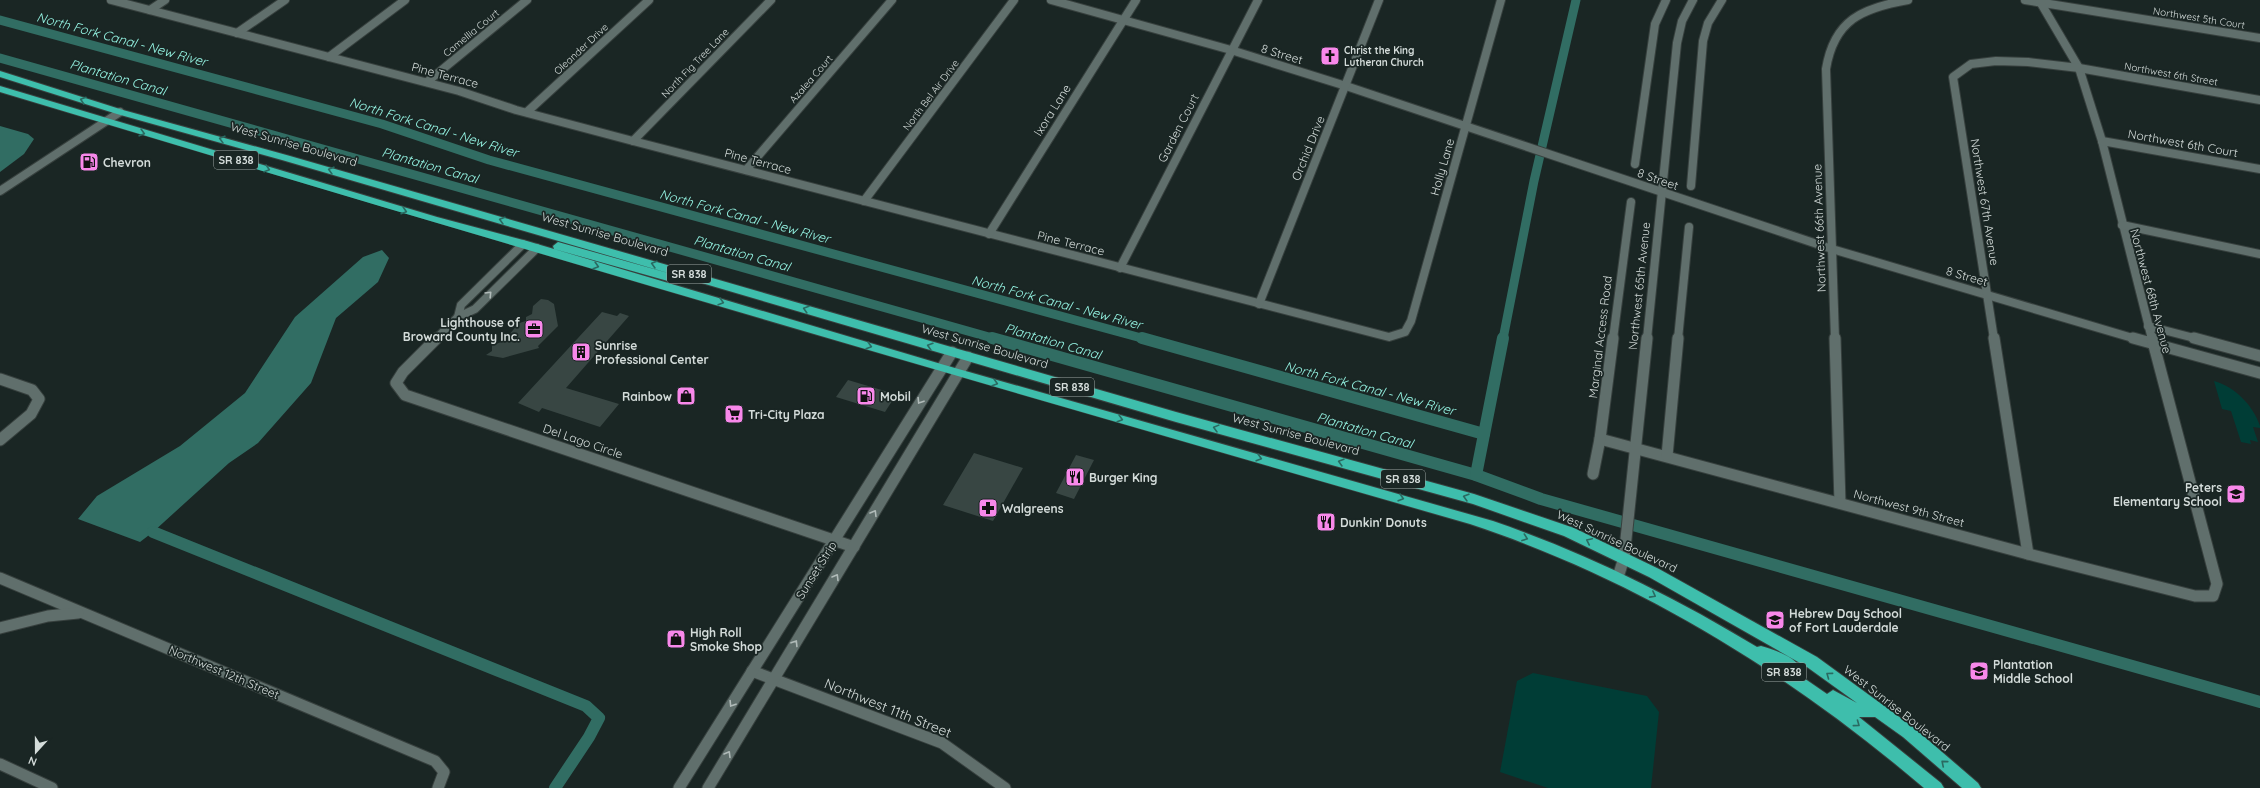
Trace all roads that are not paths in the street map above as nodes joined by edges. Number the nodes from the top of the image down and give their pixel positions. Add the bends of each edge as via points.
1 (111, 0) edge
2 (165, 0) edge
3 (285, 0) edge
4 (405, 0) edge
5 (527, 0) edge
6 (649, 0) edge
7 (771, 0) edge
8 (892, 0) edge
9 (1014, 0) edge
10 (1051, 0) edge
11 (1136, 0) edge
12 (1258, 0) edge
13 (1379, 0) edge
14 (1501, 0) edge
15 (1666, 0) edge
16 (1693, 0) edge
17 (1722, 0) edge
18 (1908, 0) edge
19 (2025, 0) edge
20 (2039, 1) edge
21 (150, 10) junction
22 (1123, 19) junction
23 (237, 33) junction
24 (2260, 38) edge
25 (1231, 50) junction
26 (329, 57) junction
27 (0, 68) edge
28 (2079, 68) junction
29 (0, 74) edge
30 (14, 78) junction
31 (427, 82) junction
32 (1346, 86) junction
33 (1, 90) edge
34 (2260, 100) edge
35 (120, 112) junction
36 (527, 112) junction
37 (104, 122) junction
38 (1466, 126) junction
39 (634, 141) junction
40 (2102, 141) junction
41 (1635, 164) dead end
42 (2260, 169) edge
43 (746, 170) junction
44 (299, 178) junction
45 (368, 181) junction
46 (1691, 186) dead end
47 (0, 190) edge
48 (1661, 193) junction
49 (864, 202) junction
50 (1630, 202) dead end
51 (434, 220) junction
52 (2122, 225) junction
53 (1688, 227) dead end
54 (534, 230) junction
55 (989, 234) junction
56 (523, 244) junction
57 (537, 248) junction
58 (1832, 248) junction
59 (2260, 254) edge
60 (1120, 268) junction
61 (706, 279) junction
62 (1987, 295) junction
63 (1259, 304) junction
64 (458, 317) junction
65 (2148, 326) junction
66 (1399, 335) joint
67 (2152, 344) junction
68 (952, 352) junction
69 (2260, 356) edge
70 (968, 357) junction
71 (941, 368) junction
72 (958, 373) junction
73 (2260, 373) edge
74 (0, 379) edge
75 (1600, 439) junction
76 (0, 440) edge
77 (1635, 447) junction
78 (1667, 456) junction
79 (1593, 474) dead end
80 (1840, 503) junction
81 (835, 540) junction
82 (854, 547) junction
83 (2028, 554) junction
84 (1624, 558) junction
85 (1618, 577) junction
86 (0, 578) edge
87 (2213, 596) joint
88 (84, 614) junction
89 (0, 628) edge
90 (1752, 652) junction
91 (752, 670) junction
92 (774, 678) junction
93 (1877, 710) junction
94 (0, 764) edge
95 (52, 788) edge
96 (438, 788) edge
97 (679, 788) edge
98 (708, 788) edge
99 (1005, 788) edge
100 (1936, 788) edge
101 (1973, 788) edge

1 - 21 street, Pine Terrace
2 - 21 street
3 - 23 street
4 - 26 street
5 - 31 street, Camellia Court
6 - 36 street, Oleander Drive
7 - 39 street, North Fig Tree Lane
8 - 43 street, Azalea Court
9 - 49 street, North Bel Air Drive
10 - 22 street, 8 Street
11 - 22 street, Ixora Lane
12 - 25 street, Garden Court
13 - 32 street, Orchid Drive
14 - 38 street, Holly Lane
15 - 41 street via 1655,24
16 - 48 street, Northwest 65th Avenue via 1682,21 1677,43
17 - 46 street via 1708,22 1704,41
18 - 58 street, Northwest 66th Avenue via 1856,17 1838,32 1829,51 1826,69
19 - 20 street
20 - 24 street, Northwest 5th Court
20 - 28 street, Northwest 68th Avenue
21 - 23 street, Pine Terrace
22 - 25 street, 8 Street
22 - 55 street, Ixora Lane
23 - 26 street, Pine Terrace
25 - 32 street, 8 Street
25 - 60 street, Garden Court
26 - 31 street, Pine Terrace
27 - 30 highway
28 - 34 street, Northwest 6th Street
28 - 40 street, Northwest 68th Avenue
28 - 62 street, Northwest 67th Avenue via 1996,61 1971,64 1953,78
29 - 30 highway, West Sunrise Boulevard / SR 838
35 -> 30 highway, West Sunrise Boulevard / SR 838
31 - 36 street, Pine Terrace
32 - 38 street, 8 Street
32 - 63 street, Orchid Drive
33 - 37 highway, SR 838
35 - 37 street
45 -> 35 highway, West Sunrise Boulevard / SR 838
36 - 39 street, Pine Terrace
37 -> 44 highway, SR 838
37 - 47 street
38 - 48 street, 8 Street
38 - 66 street, Holly Lane via 1411,321 1408,329
39 - 43 street, Pine Terrace
40 - 42 street, Northwest 6th Court
40 - 52 street, Northwest 68th Avenue
43 - 49 street, Pine Terrace
44 - 45 highway
44 -> 51 highway, SR 838
54 -> 45 highway, West Sunrise Boulevard / SR 838
48 - 58 street, 8 Street
48 - 77 street, Northwest 65th Avenue
49 - 55 street, Pine Terrace
50 - 75 street, Marginal Access Road
51 - 54 highway via 456,219 515,236
51 - 56 highway, SR 838
52 - 59 street
52 - 65 street, Northwest 68th Avenue
53 - 78 street
61 -> 54 highway, West Sunrise Boulevard / SR 838
55 - 60 street, Pine Terrace
56 - 57 highway, SR 838
56 - 61 highway via 542,241 675,279
56 - 64 street, Del Lago Circle via 461,305
64 -> 57 street, Del Lago Circle via 475,309
57 -> 71 highway, SR 838
58 - 62 street, 8 Street
58 - 80 street, Northwest 66th Avenue
60 - 63 street, Pine Terrace
68 -> 61 highway, West Sunrise Boulevard / SR 838
62 - 67 street, 8 Street
62 - 83 street, Northwest 67th Avenue
63 - 66 street, Pine Terrace via 1379,336
64 - 81 street, Del Lago Circle via 403,372 396,383 404,395
65 - 67 street, Northwest 68th Avenue
65 - 69 street
67 - 73 street, 8 Street
67 - 87 street, Northwest 68th Avenue via 2217,584
68 - 70 highway, West Sunrise Boulevard / SR 838
68 - 71 street, Sunset Strip
70 - 72 street, Sunset Strip
84 -> 70 highway, West Sunrise Boulevard / SR 838 via 1569,532 1474,499
71 - 72 highway, SR 838
71 -> 81 street, Sunset Strip
82 -> 72 street, Sunset Strip
72 -> 85 highway, SR 838 via 1470,518 1562,552
74 - 76 street via 32,390 39,399 31,414
75 - 77 street, Northwest 9th Street
75 - 79 street, Marginal Access Road
77 - 78 street, Northwest 9th Street
77 - 84 street, Northwest 65th Avenue
78 - 80 street, Northwest 9th Street
80 - 83 street, Northwest 9th Street
81 - 82 street, Del Lago Circle
81 - 91 street, Sunset Strip
92 -> 82 street, Sunset Strip
83 - 87 street, Northwest 9th Street via 2195,596
84 - 85 street, Northwest 65th Avenue
93 -> 84 highway, West Sunrise Boulevard / SR 838 via 1812,662
85 -> 90 highway, SR 838 via 1712,626
86 - 88 street, Northwest 12th Street
88 - 89 street via 67,613
88 - 96 street, Northwest 12th Street via 435,761 444,772
90 - 93 highway via 1762,652 1777,658 1848,707 1865,711
90 -> 100 highway, SR 838 via 1800,682 1893,751
91 - 92 street, Northwest 11th Street
91 -> 97 street, Sunset Strip
98 -> 92 street, Sunset Strip
92 - 99 street, Northwest 11th Street via 942,743
101 -> 93 highway, West Sunrise Boulevard / SR 838 via 1908,732
94 - 95 street

